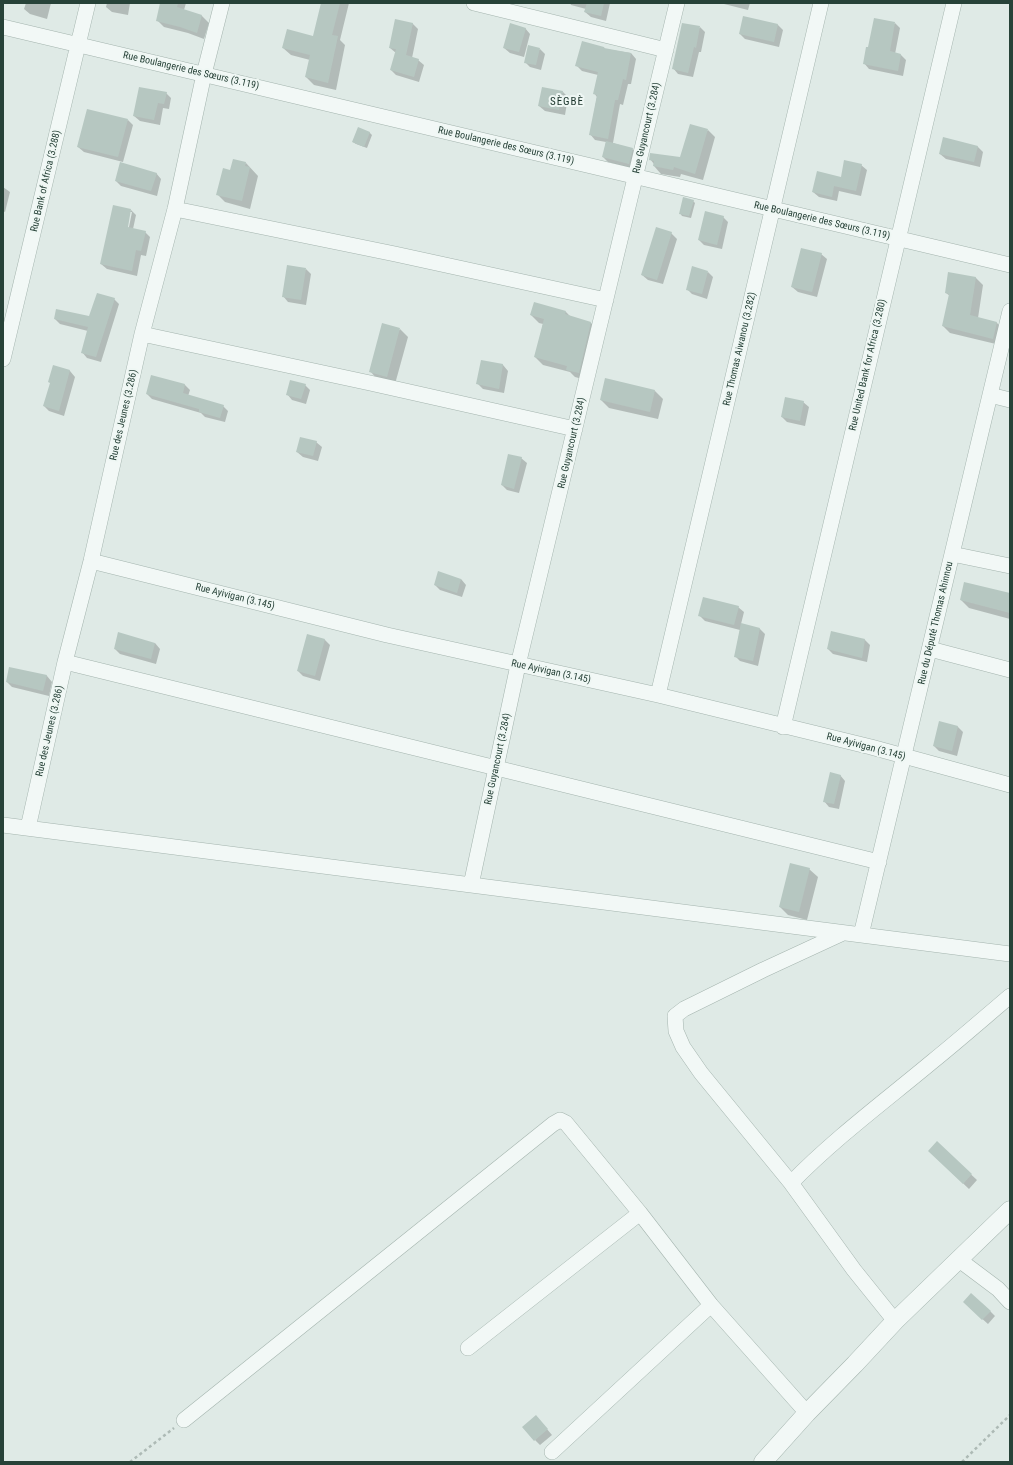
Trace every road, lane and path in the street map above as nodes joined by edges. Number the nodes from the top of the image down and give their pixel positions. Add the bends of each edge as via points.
1 (88, 3) edge
2 (222, 3) edge
3 (474, 3) edge
4 (677, 3) edge
5 (821, 3) edge
6 (954, 3) edge
7 (3, 27) edge
8 (78, 44) junction
9 (666, 50) junction
10 (204, 74) junction
11 (635, 177) junction
12 (175, 209) junction
13 (772, 209) junction
14 (898, 239) junction
15 (1010, 265) edge
16 (606, 300) junction
17 (1010, 311) edge
18 (142, 334) junction
19 (3, 359) edge
20 (990, 395) junction
21 (1010, 400) edge
22 (575, 429) junction
23 (952, 554) junction
24 (91, 562) junction
25 (1010, 566) edge
26 (930, 649) junction
27 (65, 662) junction
28 (518, 665) junction
29 (1010, 670) edge
30 (658, 695) junction
31 (783, 727) junction
32 (904, 757) junction
33 (496, 768) junction
34 (1010, 785) edge
35 (3, 825) edge
36 (28, 828) junction
37 (879, 862) junction
38 (471, 885) junction
39 (843, 933) junction
40 (861, 935) junction
41 (1010, 954) edge
42 (1010, 996) edge
43 (791, 1183) junction
44 (1010, 1210) edge
45 (640, 1213) junction
46 (958, 1259) junction
47 (1010, 1302) edge
48 (712, 1305) junction
49 (895, 1321) junction
50 (468, 1348) dead end
51 (807, 1413) junction
52 (1010, 1415) edge
53 (184, 1420) joint
54 (552, 1452) dead end
55 (130, 1462) edge
56 (763, 1462) edge
57 (962, 1462) edge

1 - 8 street, Rue Bank of Africa (3.288)
2 - 10 street, Rue des Jeunes (3.286)
3 - 9 street
4 - 9 street, Rue Guyancourt (3.284)
5 - 13 street, Rue Thomas Aiwanou (3.282)
6 - 14 street, Rue United Bank for Africa (3.280)
7 - 8 street, Rue Boulangerie des Sœurs (3.119)
8 - 10 street, Rue Boulangerie des Sœurs (3.119)
8 - 19 street, Rue Bank of Africa (3.288)
9 - 11 street, Rue Guyancourt (3.284)
10 - 11 street, Rue Boulangerie des Sœurs (3.119)
10 - 12 street, Rue des Jeunes (3.286)
11 - 13 street, Rue Boulangerie des Sœurs (3.119)
11 - 16 street, Rue Guyancourt (3.284)
12 - 16 street
12 - 18 street, Rue des Jeunes (3.286)
13 - 14 street, Rue Boulangerie des Sœurs (3.119)
13 - 30 street, Rue Thomas Aiwanou (3.282)
14 - 15 street, Rue Boulangerie des Sœurs (3.119)
14 - 31 street, Rue United Bank for Africa (3.280)
16 - 22 street, Rue Guyancourt (3.284)
17 - 20 street, Rue du Député Thomas Ahinnou
18 - 22 street
18 - 24 street, Rue des Jeunes (3.286)
20 - 21 street
20 - 23 street, Rue du Député Thomas Ahinnou
22 - 28 street, Rue Guyancourt (3.284)
23 - 25 street
23 - 26 street, Rue du Député Thomas Ahinnou
24 - 27 street, Rue des Jeunes (3.286)
24 - 28 street, Rue Ayivigan (3.145)
26 - 29 street
26 - 32 street, Rue du Député Thomas Ahinnou
27 - 33 street
27 - 36 street, Rue des Jeunes (3.286)
28 - 30 street, Rue Ayivigan (3.145)
28 - 33 street, Rue Guyancourt (3.284)
30 - 31 street, Rue Ayivigan (3.145)
31 - 32 street, Rue Ayivigan (3.145)
32 - 34 street, Rue Ayivigan (3.145)
32 - 37 street, Rue du Député Thomas Ahinnou
33 - 37 street
33 - 38 street, Rue Guyancourt (3.284)
35 - 36 street
36 - 38 street
37 - 40 street, Rue du Député Thomas Ahinnou
38 - 39 street
39 - 40 street
39 - 43 street via 684,1009 675,1016 676,1031 686,1052
40 - 41 street
42 - 43 street via 850,1128
43 - 49 street via 854,1270
44 - 46 street
45 - 48 street
45 - 50 street
45 - 53 street via 566,1123 560,1120
46 - 47 street via 998,1289
46 - 49 street
48 - 51 street
48 - 54 street
49 - 51 street
51 - 56 street
52 - 57 path
53 - 55 path

